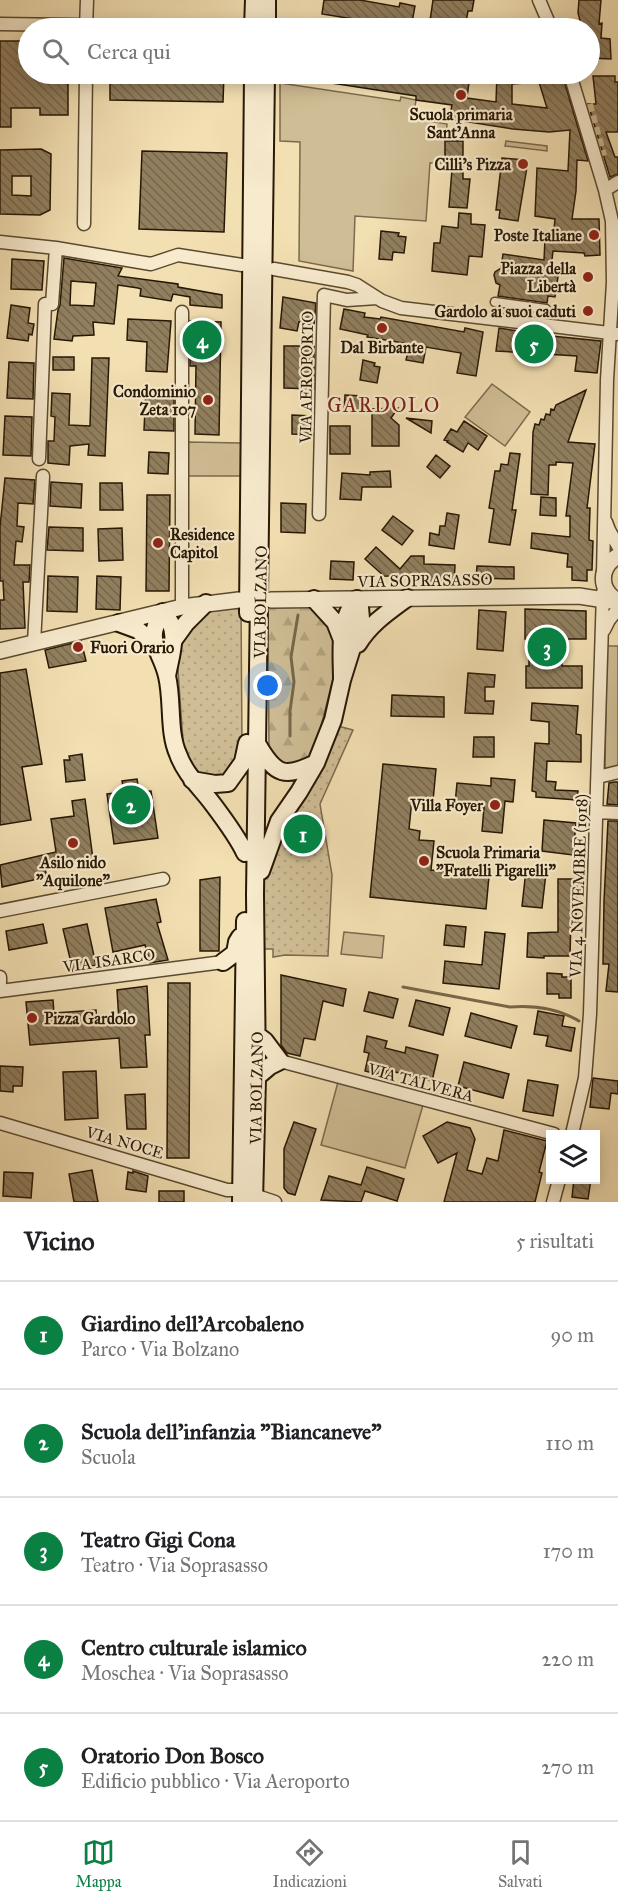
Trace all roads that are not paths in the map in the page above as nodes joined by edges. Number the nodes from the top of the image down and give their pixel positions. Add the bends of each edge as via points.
1 (87, 0) edge
2 (254, 0) edge
3 (267, 0) edge
4 (539, 0) edge
5 (86, 18) edge
6 (253, 18) edge
7 (267, 18) edge
8 (547, 18) edge
9 (0, 24) edge
10 (18, 25) edge
11 (86, 84) edge
12 (253, 84) edge
13 (266, 84) edge
14 (573, 84) edge
15 (618, 182) edge
16 (605, 190) junction
17 (615, 220) edge
18 (84, 224) dead end
19 (0, 242) edge
20 (56, 248) junction
21 (242, 265) dead end
22 (274, 269) dead end
23 (616, 277) edge
24 (378, 298) junction
25 (495, 302) dead end
26 (546, 309) dead end
27 (182, 312) dead end
28 (613, 334) edge
29 (39, 459) dead end
30 (44, 476) dead end
31 (604, 512) junction
32 (319, 514) dead end
33 (618, 546) edge
34 (618, 556) edge
35 (609, 593) edge
36 (407, 598) junction
37 (314, 599) junction
38 (357, 599) junction
39 (239, 600) dead end
40 (271, 600) dead end
41 (206, 603) junction
42 (182, 607) junction
43 (618, 609) edge
44 (163, 612) junction
45 (119, 623) junction
46 (601, 637) junction
47 (342, 640) junction
48 (173, 641) junction
49 (34, 643) junction
50 (154, 645) junction
51 (0, 651) edge
52 (351, 655) junction
53 (167, 675) junction
54 (342, 680) junction
55 (253, 744) junction
56 (316, 763) junction
57 (618, 772) edge
58 (598, 777) junction
59 (192, 780) junction
60 (597, 812) junction
61 (618, 813) edge
62 (245, 854) junction
63 (163, 879) dead end
64 (255, 895) junction
65 (0, 911) edge
66 (244, 932) junction
67 (223, 962) junction
68 (0, 977) edge
69 (244, 982) junction
70 (0, 983) edge
71 (0, 991) edge
72 (257, 1035) junction
73 (280, 1061) junction
74 (257, 1077) junction
75 (0, 1122) edge
76 (573, 1130) edge
77 (546, 1132) edge
78 (558, 1184) edge
79 (248, 1197) edge
80 (275, 1202) edge
81 (553, 1202) edge

1 - 5 street
2 - 6 main road
3 - 7 main road
4 - 8 street
9 - 10 street
11 - 18 street
12 - 55 main road, VIA BOLZANO
13 - 55 main road, VIA BOLZANO
14 - 16 street
15 - 16 street
16 - 17 street
17 - 23 street
19 - 20 street
20 - 21 street via 151,264 178,255
20 - 29 street via 52,304 45,304
22 - 24 street, VIA AEROPORTO via 348,282
23 - 28 street
24 - 28 street, VIA AEROPORTO via 401,308 561,322
24 - 32 street, VIA AEROPORTO via 347,300 324,295
25 - 26 street
27 - 42 street
28 - 31 street, VIA 4 NOVEMBRE (1918)
30 - 49 street
31 - 33 street
31 - 35 street, VIA 4 NOVEMBRE (1918)
34 - 35 street via 609,563
35 - 36 street, VIA SOPRASASSO
35 - 46 street, VIA 4 NOVEMBRE (1918)
36 - 38 street, VIA SOPRASASSO
36 - 52 main road via 364,633
37 - 38 street, VIA SOPRASASSO
37 - 40 street, VIA SOPRASASSO
37 - 47 main road via 334,622
38 - 47 main road via 348,608
38 - 52 main road via 361,619
39 - 41 street
41 - 42 street
41 - 48 main road
42 - 44 street
43 - 46 street, VIA 4 NOVEMBRE (1918)
44 - 45 street
44 - 48 main road via 173,627
44 - 50 main road via 154,625
45 - 49 street
45 - 50 main road via 138,630
46 - 58 street, VIA 4 NOVEMBRE (1918)
47 - 54 main road
48 - 53 main road
49 - 51 street
50 - 53 main road
52 - 54 main road
53 - 59 main road via 177,753
54 - 56 main road via 333,720
55 - 56 main road via 278,770 287,773
55 - 59 main road via 228,783
55 - 62 main road, VIA BOLZANO
55 - 64 main road, VIA BOLZANO
56 - 64 main road via 279,821
57 - 58 street
58 - 60 street, VIA 4 NOVEMBRE (1918)
59 - 62 main road
60 - 61 street
60 - 76 street, VIA 4 NOVEMBRE (1918) via 590,1014 585,1078
62 - 66 main road, VIA BOLZANO
63 - 65 street
64 - 72 main road, VIA BOLZANO
66 - 67 main road via 235,953
66 - 69 main road, VIA BOLZANO
67 - 69 main road via 232,963
67 - 71 street, VIA ISARCO
68 - 70 street
69 - 79 main road, VIA BOLZANO
72 - 73 main road
72 - 74 main road, VIA BOLZANO
73 - 74 main road
73 - 77 street, VIA TALVERA
74 - 79 main road, VIA BOLZANO
75 - 79 street, VIA NOCE
78 - 81 street
79 - 80 street

